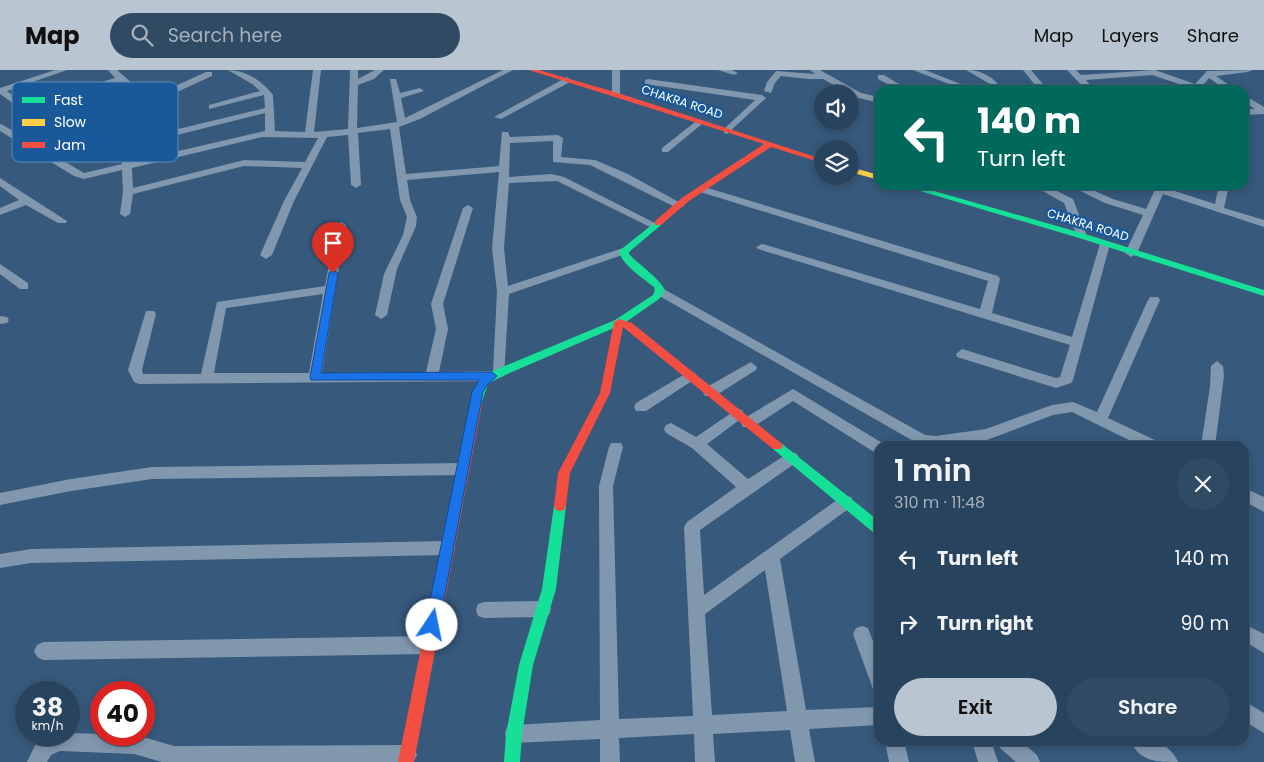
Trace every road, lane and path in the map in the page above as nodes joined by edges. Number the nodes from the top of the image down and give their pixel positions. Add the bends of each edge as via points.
1 (63, 70) edge
2 (112, 70) edge
3 (232, 70) edge
4 (317, 70) edge
5 (354, 70) edge
6 (380, 70) edge
7 (509, 70) edge
8 (532, 70) edge
9 (616, 70) edge
10 (722, 70) edge
11 (835, 70) edge
12 (917, 70) edge
13 (970, 70) edge
14 (1027, 70) edge
15 (1071, 70) edge
16 (1248, 70) edge
17 (50, 72) edge
18 (1205, 72) edge
19 (734, 73) dead end
20 (209, 74) dead end
21 (820, 74) edge
22 (881, 77) dead end
23 (1079, 78) junction
24 (120, 79) junction
25 (567, 80) junction
26 (24, 82) edge
27 (110, 82) edge
28 (124, 82) edge
29 (393, 82) dead end
30 (648, 82) dead end
31 (354, 83) junction
32 (896, 85) edge
33 (958, 85) edge
34 (995, 85) edge
35 (1040, 85) edge
36 (1086, 85) edge
37 (1186, 85) edge
38 (1197, 85) edge
39 (1224, 85) edge
40 (12, 86) edge
41 (178, 88) edge
42 (0, 91) edge
43 (420, 91) dead end
44 (768, 91) dead end
45 (265, 92) junction
46 (616, 94) junction
47 (396, 97) junction
48 (874, 99) edge
49 (12, 100) edge
50 (1249, 101) edge
51 (212, 107) dead end
52 (271, 109) junction
53 (1264, 111) edge
54 (1249, 112) edge
55 (498, 117) dead end
56 (699, 122) junction
57 (398, 125) junction
58 (0, 127) edge
59 (726, 131) junction
60 (178, 132) edge
61 (353, 132) junction
62 (270, 133) junction
63 (12, 134) edge
64 (310, 134) junction
65 (324, 135) junction
66 (768, 145) junction
67 (665, 150) dead end
68 (178, 154) edge
69 (814, 159) edge
70 (57, 162) edge
71 (127, 162) edge
72 (144, 162) edge
73 (307, 165) junction
74 (127, 166) junction
75 (859, 172) edge
76 (504, 175) junction
77 (874, 176) edge
78 (402, 178) junction
79 (0, 181) edge
80 (356, 185) dead end
81 (701, 189) junction
82 (921, 190) edge
83 (1047, 190) edge
84 (1084, 190) edge
85 (1160, 190) edge
86 (1167, 190) edge
87 (1223, 190) edge
88 (128, 192) junction
89 (26, 201) junction
90 (679, 204) junction
91 (468, 208) dead end
92 (1219, 209) junction
93 (0, 212) edge
94 (1149, 213) junction
95 (124, 214) dead end
96 (62, 221) dead end
97 (1264, 224) edge
98 (341, 225) dead end
99 (654, 225) junction
100 (1082, 236) junction
101 (1105, 244) junction
102 (762, 247) dead end
103 (624, 250) junction
104 (1131, 252) junction
105 (266, 255) dead end
106 (0, 268) edge
107 (24, 286) dead end
108 (330, 289) junction
109 (660, 291) junction
110 (503, 292) junction
111 (1264, 293) edge
112 (1154, 300) dead end
113 (150, 314) dead end
114 (381, 315) dead end
115 (985, 315) junction
116 (619, 322) junction
117 (1077, 343) junction
118 (962, 354) dead end
119 (1217, 366) dead end
120 (751, 368) dead end
121 (495, 374) junction
122 (432, 376) junction
123 (690, 376) junction
124 (315, 377) junction
125 (206, 379) junction
126 (710, 392) junction
127 (641, 407) dead end
128 (737, 414) junction
129 (1100, 420) junction
130 (748, 423) junction
131 (671, 429) dead end
132 (929, 441) edge
133 (942, 441) edge
134 (1144, 441) edge
135 (1208, 441) edge
136 (697, 444) junction
137 (874, 445) edge
138 (616, 447) dead end
139 (792, 458) junction
140 (463, 469) junction
141 (747, 486) junction
142 (1249, 497) edge
143 (0, 499) edge
144 (846, 502) junction
145 (1264, 505) edge
146 (874, 524) edge
147 (447, 548) junction
148 (771, 556) junction
149 (0, 561) edge
150 (543, 609) junction
151 (484, 610) dead end
152 (697, 610) junction
153 (862, 634) dead end
154 (1249, 635) edge
155 (1264, 644) edge
156 (428, 645) junction
157 (42, 651) dead end
158 (874, 669) edge
159 (1249, 714) edge
160 (874, 716) edge
161 (799, 721) junction
162 (1264, 724) edge
163 (703, 726) junction
164 (609, 730) junction
165 (514, 734) junction
166 (895, 746) edge
167 (983, 746) edge
168 (1012, 746) edge
169 (1147, 746) edge
170 (406, 759) edge
171 (37, 762) edge
172 (512, 762) edge
173 (610, 762) edge
174 (705, 762) edge
175 (805, 762) edge
176 (899, 762) edge
177 (988, 762) edge
178 (1030, 762) edge
179 (1168, 762) edge

1 - 17 street
2 - 24 street
3 - 45 street via 255,82
4 - 64 street
5 - 31 street
6 - 31 street
7 - 57 street
8 - 25 street, CHAKRA ROAD
9 - 46 street
10 - 19 street
11 - 21 street
12 - 33 street
13 - 34 street
14 - 35 street
15 - 23 street
16 - 18 street
17 - 26 street
18 - 38 street
18 - 39 street
20 - 41 street
21 - 44 street via 808,77 779,73
21 - 48 street via 858,95
22 - 32 street
23 - 36 street
23 - 37 street via 1148,72
24 - 27 street
24 - 28 street
25 - 46 street, CHAKRA ROAD
25 - 55 street
29 - 47 street
30 - 59 street via 762,98
31 - 61 street
40 - 42 street
42 - 49 street
43 - 47 street
45 - 51 street
45 - 52 street via 269,95
46 - 56 street, CHAKRA ROAD
47 - 57 street
50 - 53 street
52 - 60 street
52 - 62 street
53 - 54 street
56 - 59 street, CHAKRA ROAD
56 - 67 street
57 - 61 street
57 - 78 street
58 - 63 street
59 - 66 street, CHAKRA ROAD
61 - 65 street
61 - 80 street
62 - 64 street
62 - 68 street
64 - 65 street
65 - 73 street
66 - 69 street, CHAKRA ROAD
66 - 81 street
70 - 74 street via 77,174 95,174
71 - 74 street
72 - 74 street
73 - 88 street via 244,163
73 - 105 street
74 - 88 street
75 - 77 street
76 - 78 street via 442,173
76 - 90 street via 505,137 558,138 556,160 592,162
76 - 99 street via 560,179
76 - 110 street via 498,248
78 - 114 street via 412,228 391,270
79 - 89 street
81 - 90 street
81 - 115 street via 994,279
82 - 100 street, CHAKRA ROAD
83 - 100 street via 1069,201
84 - 94 street
85 - 94 street
86 - 92 street
87 - 92 street
88 - 95 street
89 - 93 street
89 - 96 street
90 - 99 street
91 - 122 street via 437,304 442,329
92 - 97 street
94 - 104 street
98 - 108 street
99 - 103 street
100 - 101 street, CHAKRA ROAD
101 - 104 street, CHAKRA ROAD
101 - 117 street
102 - 115 street
103 - 109 street via 624,255 659,286
103 - 110 street
104 - 111 street, CHAKRA ROAD
106 - 107 street
108 - 124 street
108 - 125 street via 221,305
109 - 116 street
109 - 132 street via 922,440
110 - 121 street
112 - 129 street
113 - 125 street via 138,355 136,376 145,380
115 - 117 street
116 - 121 street
116 - 123 street via 628,325
116 - 150 street via 605,393 564,473 549,588
117 - 118 street via 1066,380 1062,383
119 - 135 street
120 - 126 street
121 - 122 street
121 - 140 street via 483,382 478,392
122 - 124 street
123 - 126 street
123 - 127 street
124 - 125 street
126 - 128 street
128 - 130 street
128 - 136 street
129 - 133 street via 1073,406 1052,410 987,434
129 - 134 street
130 - 137 street via 793,394
130 - 139 street
131 - 136 street
136 - 141 street
138 - 164 street via 606,486
139 - 141 street
139 - 144 street
140 - 143 street via 152,473
140 - 147 street
141 - 152 street via 692,527
142 - 145 street
144 - 146 street
144 - 148 street
147 - 149 street via 31,556
147 - 156 street
148 - 152 street
148 - 161 street
150 - 151 street
150 - 165 street via 526,665
152 - 163 street
153 - 158 street
154 - 155 street
156 - 157 street
156 - 170 street
159 - 162 street
160 - 161 street
161 - 163 street
161 - 175 street
163 - 164 street
163 - 174 street
164 - 165 street
164 - 173 street
165 - 172 street
166 - 176 street
167 - 177 street
168 - 178 street
169 - 179 street
170 - 171 street via 174,756 134,744 60,742 44,748

